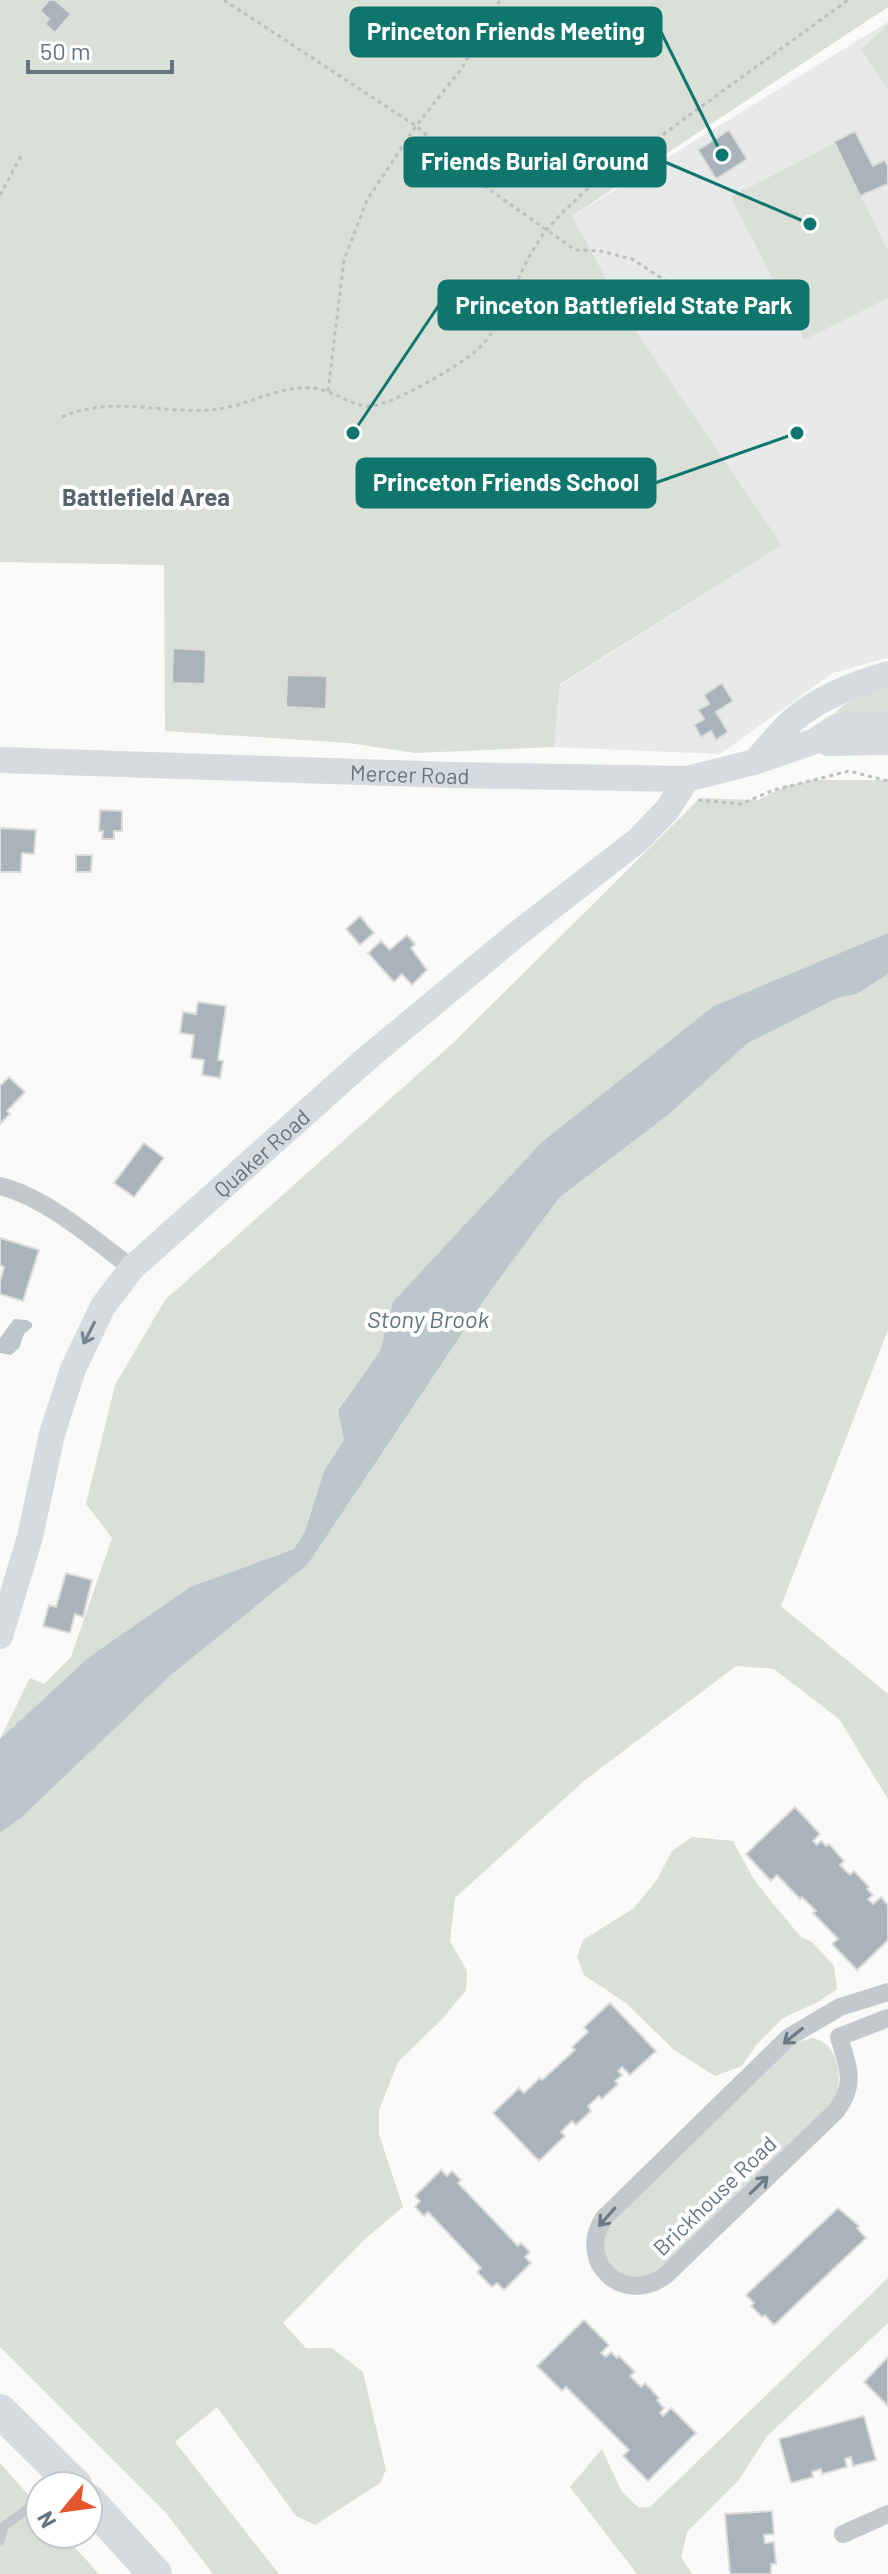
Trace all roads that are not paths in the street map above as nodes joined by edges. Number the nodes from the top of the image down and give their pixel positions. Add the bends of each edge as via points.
1 (888, 674) edge
2 (835, 696) junction
3 (888, 723) edge
4 (815, 741) junction
5 (888, 742) edge
6 (0, 760) edge
7 (754, 762) junction
8 (687, 779) junction
9 (0, 1186) edge
10 (132, 1268) junction
11 (0, 1636) edge
12 (888, 1992) edge
13 (821, 2016) junction
14 (888, 2018) edge
15 (839, 2037) junction
16 (0, 2411) edge
17 (57, 2470) edge
18 (24, 2512) edge
19 (888, 2514) edge
20 (104, 2520) edge
21 (843, 2534) dead end
22 (0, 2541) edge
23 (155, 2574) edge

1 - 2 street
2 - 4 street
2 - 7 street via 792,721
3 - 4 street, Mercer Road via 836,727
4 - 5 street, Mercer Road
4 - 7 street, Mercer Road
6 - 8 street, Mercer Road
7 - 8 street, Mercer Road
8 - 10 street, Quaker Road via 638,840 365,1060
9 - 10 street via 72,1223
10 -> 11 street, Quaker Road via 103,1306 73,1369
12 - 13 street, Brickhouse Road
13 - 15 street, Brickhouse Road
13 -> 15 street, Brickhouse Road via 789,2037 604,2218 594,2251 607,2274 634,2288 656,2282 836,2111 850,2084
14 - 15 street
16 - 17 highway
18 - 22 lane via 4,2526
19 - 21 street
20 - 23 highway

